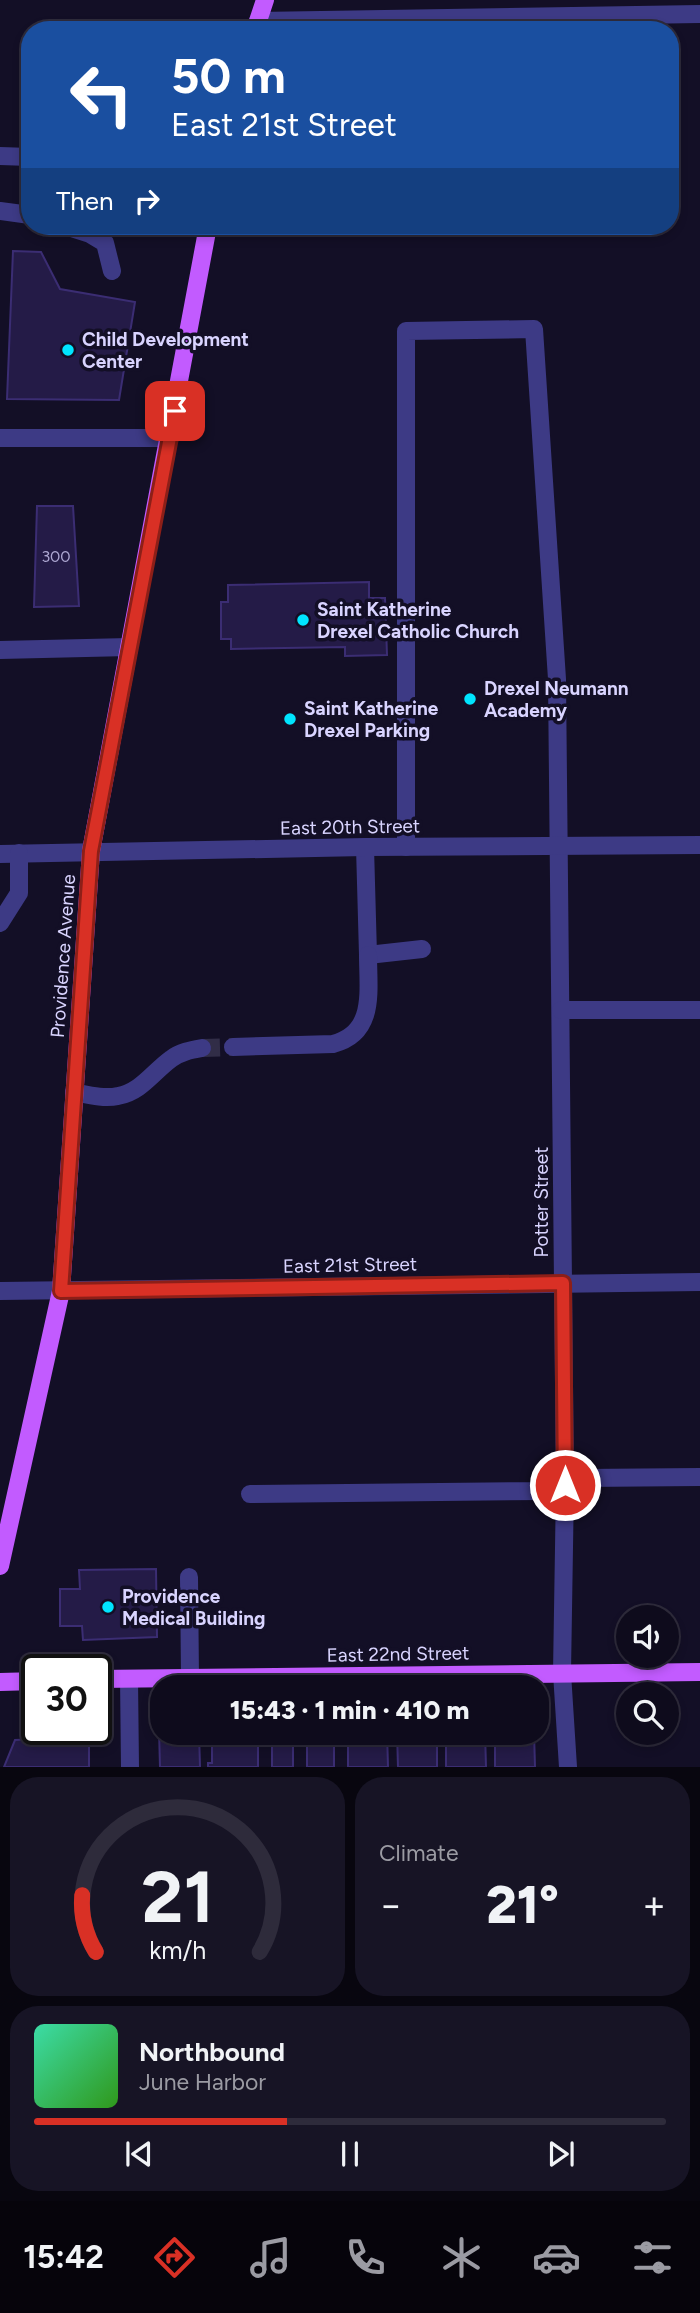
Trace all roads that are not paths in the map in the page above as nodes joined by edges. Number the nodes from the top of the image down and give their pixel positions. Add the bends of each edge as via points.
1 (265, 0) edge
2 (700, 14) edge
3 (258, 21) edge
4 (597, 21) edge
5 (0, 156) edge
6 (21, 157) edge
7 (0, 211) edge
8 (21, 214) edge
9 (92, 235) edge
10 (206, 235) edge
11 (112, 271) dead end
12 (0, 438) edge
13 (170, 438) junction
14 (129, 647) junction
15 (0, 650) edge
16 (700, 845) edge
17 (365, 847) junction
18 (406, 847) junction
19 (559, 847) junction
20 (91, 851) junction
21 (0, 853) edge
22 (19, 853) junction
23 (0, 923) edge
24 (422, 948) dead end
25 (369, 955) junction
26 (561, 1010) junction
27 (700, 1010) edge
28 (233, 1047) tunnel mouth
29 (202, 1048) tunnel mouth
30 (75, 1092) junction
31 (700, 1282) edge
32 (563, 1283) junction
33 (0, 1291) edge
34 (61, 1291) junction
35 (700, 1477) edge
36 (565, 1485) junction
37 (250, 1494) dead end
38 (0, 1566) edge
39 (189, 1577) dead end
40 (700, 1671) edge
41 (562, 1674) junction
42 (190, 1675) edge
43 (469, 1675) edge
44 (112, 1679) edge
45 (129, 1679) junction
46 (150, 1679) edge
47 (21, 1681) edge
48 (0, 1682) edge
49 (130, 1767) edge
50 (568, 1767) edge

1 - 3 main road
2 - 4 street
5 - 6 street
7 - 8 street
9 - 11 street via 105,243
10 - 13 main road, Providence Avenue
12 - 13 street
13 - 14 main road, Providence Avenue
14 - 15 street
14 - 20 main road, Providence Avenue
16 - 19 street, East 20th Street
17 - 18 street, East 20th Street
17 - 20 street, East 20th Street
17 - 25 street
18 - 19 street, East 20th Street
18 - 19 street, Potter Street via 406,331 534,329 557,678
19 - 26 street, Potter Street
20 - 22 street, East 20th Street
20 - 30 main road, Providence Avenue
21 - 22 street, East 20th Street
22 - 23 street via 19,893
24 - 25 street
25 - 28 street via 364,1021 348,1040
26 - 27 street
26 - 32 street, Potter Street
29 - 30 street via 180,1053 130,1093 104,1097
30 - 34 main road, Providence Avenue
31 - 32 street, East 21st Street
32 - 34 street, East 21st Street
32 - 36 street, Potter Street
33 - 34 street, East 21st Street
34 - 38 main road, Providence Avenue
35 - 36 street via 583,1478
36 - 37 street via 544,1491
36 - 41 street, Potter Street
39 - 42 street
40 - 41 main road, East 22nd Street
41 - 43 main road, East 22nd Street
41 - 50 street, Potter Street
44 - 45 main road, East 22nd Street
45 - 46 main road, East 22nd Street
45 - 49 street
47 - 48 main road

